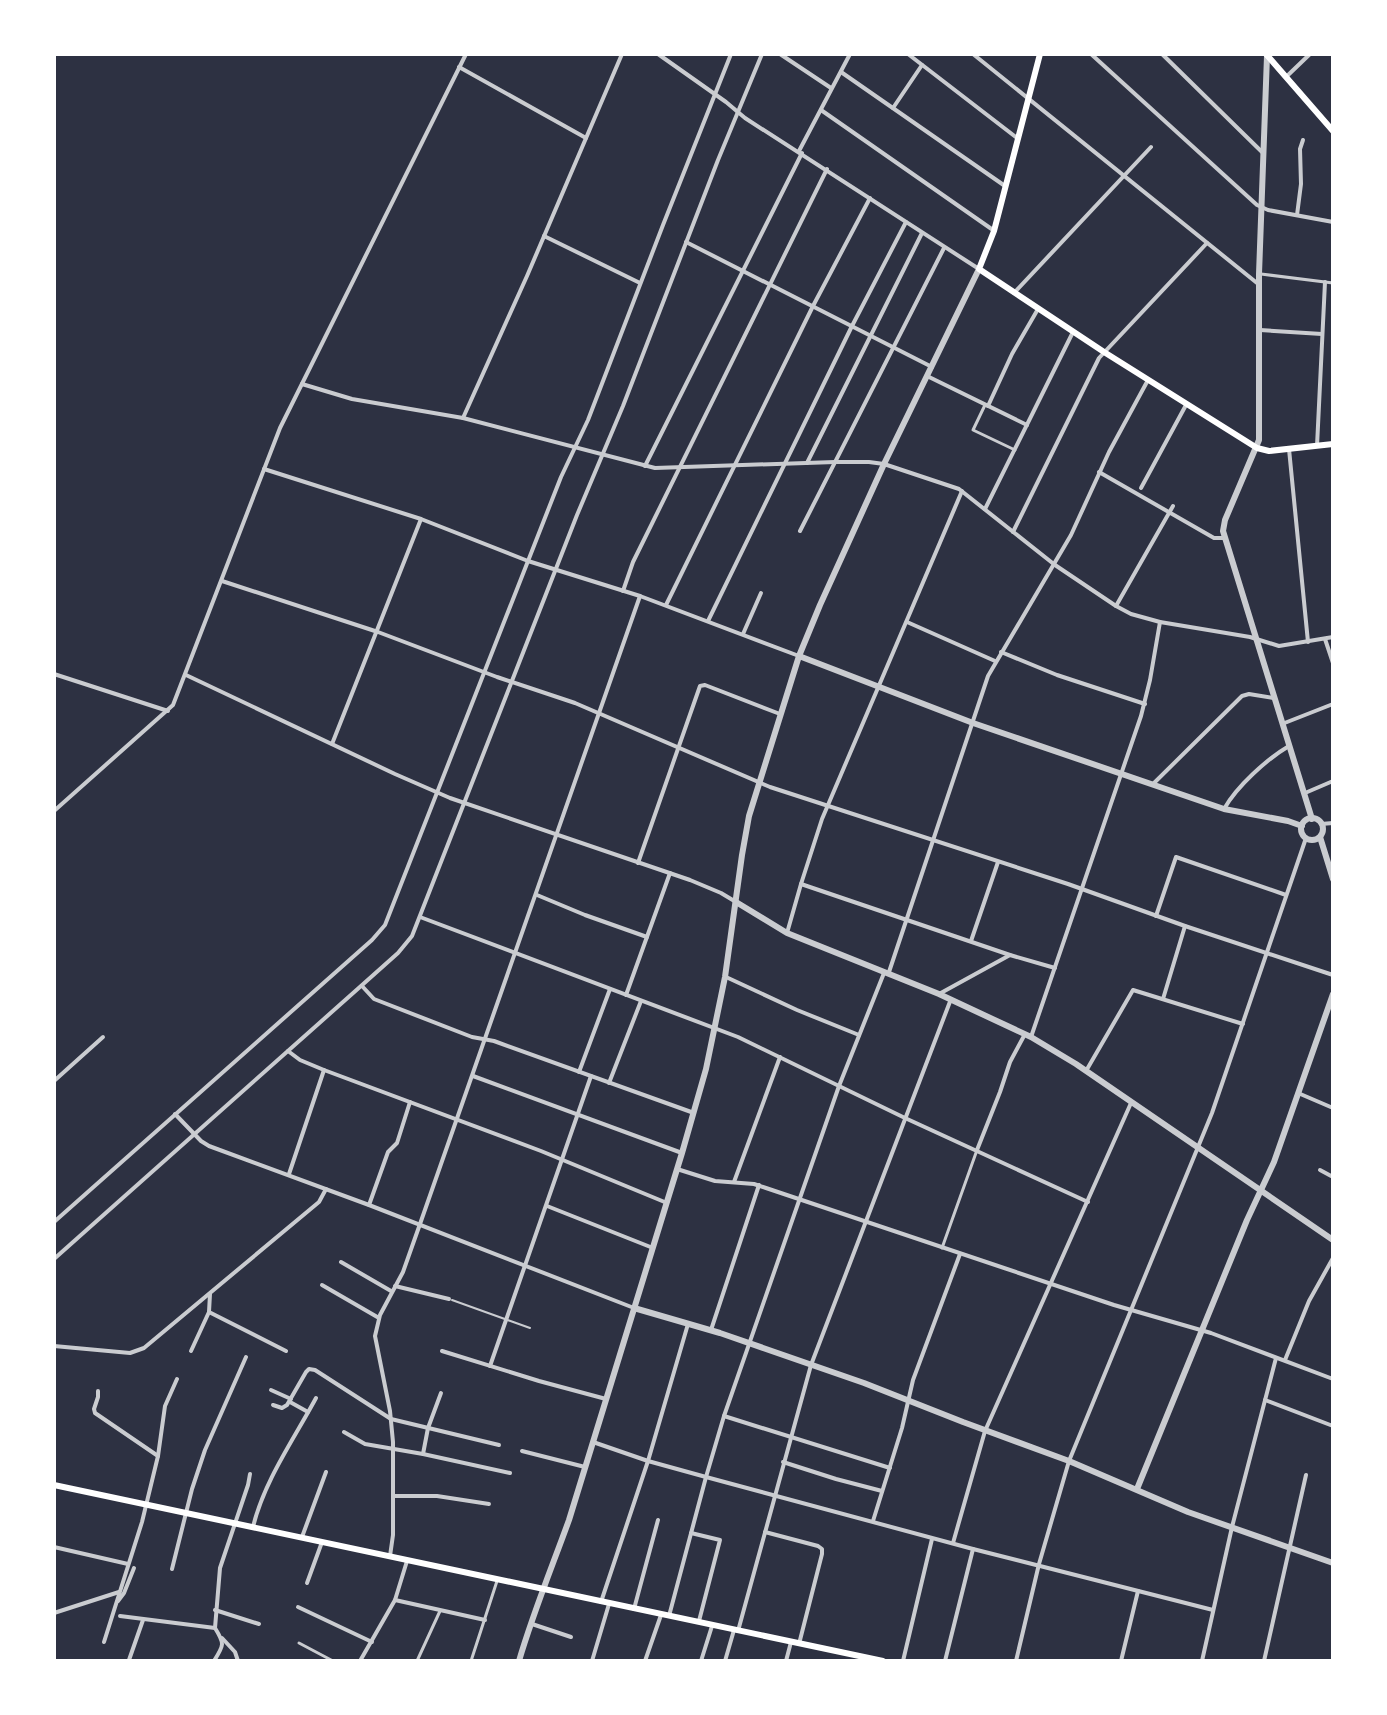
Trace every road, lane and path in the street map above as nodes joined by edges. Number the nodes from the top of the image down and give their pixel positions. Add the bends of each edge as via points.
1 (466, 54) edge
2 (622, 54) edge
3 (658, 54) edge
4 (731, 54) edge
5 (762, 54) edge
6 (780, 54) edge
7 (850, 54) edge
8 (908, 54) edge
9 (973, 54) edge
10 (1040, 54) edge
11 (1091, 54) edge
12 (1162, 54) edge
13 (1310, 54) edge
14 (1266, 55) edge
15 (922, 65) junction
16 (459, 67) junction
17 (841, 72) junction
18 (1286, 77) junction
19 (832, 89) junction
20 (714, 93) junction
21 (1027, 99) junction
22 (893, 108) junction
23 (821, 110) junction
24 (737, 112) junction
25 (1333, 131) edge
26 (586, 138) junction
27 (1017, 138) junction
28 (1303, 140) dead end
29 (1151, 147) dead end
30 (801, 152) junction
31 (1263, 153) junction
32 (827, 169) junction
33 (1125, 176) junction
34 (1005, 186) junction
35 (870, 198) junction
36 (1261, 208) junction
37 (1297, 215) junction
38 (906, 222) junction
39 (1333, 222) edge
40 (994, 231) junction
41 (922, 233) junction
42 (544, 236) junction
43 (686, 242) junction
44 (1207, 243) junction
45 (944, 247) junction
46 (979, 269) junction
47 (743, 270) junction
48 (1259, 274) junction
49 (1325, 282) junction
50 (640, 283) junction
51 (1333, 283) edge
52 (771, 285) junction
53 (1259, 285) junction
54 (1014, 293) junction
55 (813, 306) junction
56 (1038, 309) junction
57 (852, 326) junction
58 (1259, 330) junction
59 (1073, 332) junction
60 (1322, 334) junction
61 (871, 336) junction
62 (893, 347) junction
63 (1104, 352) junction
64 (932, 367) junction
65 (927, 376) junction
66 (1148, 380) junction
67 (302, 384) junction
68 (987, 405) junction
69 (1186, 405) junction
70 (463, 418) junction
71 (1027, 425) junction
72 (1333, 444) edge
73 (1317, 446) junction
74 (574, 448) junction
75 (1257, 448) junction
76 (1289, 449) junction
77 (1015, 450) junction
78 (601, 456) junction
79 (835, 462) junction
80 (807, 464) junction
81 (884, 464) junction
82 (784, 465) junction
83 (645, 466) junction
84 (734, 467) junction
85 (264, 469) junction
86 (679, 469) junction
87 (1099, 472) junction
88 (1141, 488) dead end
89 (962, 491) junction
90 (1173, 506) dead end
91 (985, 509) junction
92 (1170, 513) junction
93 (421, 519) junction
94 (800, 531) dead end
95 (1013, 532) junction
96 (1224, 538) junction
97 (528, 561) junction
98 (1055, 565) junction
99 (556, 570) junction
100 (222, 581) junction
101 (623, 591) junction
102 (761, 593) dead end
103 (640, 596) junction
104 (666, 605) junction
105 (1116, 606) junction
106 (708, 621) junction
107 (907, 622) junction
108 (1160, 622) junction
109 (378, 632) junction
110 (743, 634) junction
111 (1333, 637) edge
112 (1256, 639) junction
113 (1325, 639) junction
114 (1308, 642) junction
115 (1001, 652) junction
116 (799, 656) junction
117 (995, 661) junction
118 (1333, 663) edge
119 (485, 673) junction
120 (54, 674) edge
121 (186, 675) junction
122 (511, 682) junction
123 (880, 686) junction
124 (1274, 698) junction
125 (1145, 704) junction
126 (1333, 704) edge
127 (168, 711) junction
128 (599, 712) junction
129 (781, 714) junction
130 (973, 723) junction
131 (1282, 724) junction
132 (332, 744) junction
133 (679, 746) junction
134 (1289, 746) junction
135 (1121, 773) junction
136 (1333, 781) edge
137 (759, 782) junction
138 (1153, 784) junction
139 (437, 793) junction
140 (1305, 793) junction
141 (465, 804) junction
142 (829, 807) junction
143 (1224, 809) junction
144 (54, 811) edge
145 (1312, 819) junction
146 (1333, 823) edge
147 (1321, 824) junction
148 (1302, 826) junction
149 (557, 835) junction
150 (1320, 837) junction
151 (1306, 838) junction
152 (933, 841) junction
153 (998, 862) junction
154 (638, 863) junction
155 (670, 873) junction
156 (1333, 879) edge
157 (801, 884) junction
158 (1082, 888) junction
159 (536, 895) junction
160 (1286, 895) junction
161 (736, 902) junction
162 (1156, 916) junction
163 (420, 917) junction
164 (907, 919) junction
165 (1185, 926) junction
166 (787, 933) junction
167 (647, 937) junction
168 (971, 941) junction
169 (515, 953) junction
170 (1267, 953) junction
171 (1010, 955) junction
172 (1055, 968) junction
173 (886, 972) junction
174 (1333, 975) edge
175 (725, 977) junction
176 (361, 986) junction
177 (610, 989) junction
178 (939, 994) junction
179 (1333, 994) edge
180 (626, 995) junction
181 (951, 999) junction
182 (1163, 999) junction
183 (641, 1001) junction
184 (1243, 1024) junction
185 (716, 1028) junction
186 (859, 1035) junction
187 (1028, 1036) junction
188 (103, 1037) dead end
189 (485, 1039) junction
190 (288, 1051) junction
191 (780, 1057) junction
192 (324, 1070) junction
193 (1086, 1071) junction
194 (579, 1072) junction
195 (473, 1076) junction
196 (591, 1076) junction
197 (54, 1081) edge
198 (609, 1083) junction
199 (839, 1086) junction
200 (1298, 1093) junction
201 (410, 1102) junction
202 (1131, 1103) junction
203 (1333, 1108) edge
204 (694, 1113) junction
205 (175, 1114) junction
206 (577, 1114) junction
207 (905, 1118) junction
208 (457, 1120) junction
209 (194, 1134) junction
210 (1198, 1149) junction
211 (977, 1150) junction
212 (682, 1153) junction
213 (562, 1159) junction
214 (677, 1169) junction
215 (1320, 1170) dead end
216 (289, 1175) junction
217 (1333, 1177) edge
218 (734, 1182) junction
219 (759, 1185) junction
220 (326, 1189) junction
221 (1261, 1192) junction
222 (799, 1199) junction
223 (1088, 1202) junction
224 (667, 1203) junction
225 (369, 1205) junction
226 (546, 1206) junction
227 (865, 1221) junction
228 (54, 1222) edge
229 (420, 1224) junction
230 (1333, 1240) edge
231 (653, 1248) junction
232 (942, 1248) junction
233 (960, 1254) junction
234 (1333, 1258) edge
235 (54, 1259) edge
236 (341, 1262) dead end
237 (525, 1265) junction
238 (1050, 1283) junction
239 (322, 1285) dead end
240 (393, 1288) junction
241 (210, 1294) junction
242 (449, 1299) joint
243 (634, 1308) junction
244 (1130, 1310) junction
245 (209, 1312) junction
246 (379, 1318) junction
247 (506, 1319) junction
248 (688, 1324) junction
249 (530, 1328) dead end
250 (711, 1330) junction
251 (1202, 1330) junction
252 (748, 1343) junction
253 (54, 1346) edge
254 (191, 1351) dead end
255 (286, 1351) dead end
256 (442, 1351) dead end
257 (246, 1357) dead end
258 (1276, 1358) junction
259 (1284, 1361) junction
260 (811, 1365) junction
261 (490, 1366) junction
262 (177, 1379) dead end
263 (1333, 1379) edge
264 (271, 1390) dead end
265 (98, 1391) dead end
266 (441, 1393) dead end
267 (316, 1398) dead end
268 (606, 1399) junction
269 (1265, 1400) junction
270 (290, 1401) junction
271 (908, 1401) junction
272 (273, 1405) dead end
273 (308, 1412) junction
274 (724, 1416) junction
275 (391, 1419) junction
276 (1333, 1426) edge
277 (428, 1428) junction
278 (985, 1431) junction
279 (344, 1432) dead end
280 (791, 1435) junction
281 (593, 1442) junction
282 (499, 1445) dead end
283 (393, 1448) junction
284 (522, 1451) dead end
285 (423, 1454) junction
286 (158, 1456) junction
287 (648, 1461) junction
288 (1069, 1461) junction
289 (783, 1462) junction
290 (585, 1467) junction
291 (890, 1468) junction
292 (326, 1472) dead end
293 (510, 1473) dead end
294 (250, 1474) dead end
295 (1306, 1475) dead end
296 (706, 1477) junction
297 (54, 1485) edge
298 (1137, 1489) junction
299 (882, 1491) junction
300 (775, 1495) junction
301 (393, 1496) junction
302 (147, 1504) junction
303 (489, 1504) dead end
304 (186, 1512) junction
305 (658, 1520) dead end
306 (236, 1523) junction
307 (873, 1523) junction
308 (253, 1527) junction
309 (1232, 1527) junction
310 (765, 1532) junction
311 (691, 1533) junction
312 (302, 1538) junction
313 (932, 1538) junction
314 (322, 1542) junction
315 (953, 1543) junction
316 (1289, 1546) junction
317 (54, 1548) edge
318 (973, 1549) junction
319 (390, 1557) junction
320 (407, 1561) junction
321 (1333, 1563) edge
322 (128, 1564) junction
323 (1039, 1564) junction
324 (134, 1568) dead end
325 (172, 1569) dead end
326 (498, 1580) junction
327 (307, 1583) dead end
328 (543, 1590) junction
329 (1138, 1591) junction
330 (119, 1592) junction
331 (395, 1600) junction
332 (601, 1602) junction
333 (116, 1603) junction
334 (609, 1604) junction
335 (298, 1607) dead end
336 (634, 1609) junction
337 (215, 1610) junction
338 (1213, 1610) junction
339 (440, 1611) junction
340 (54, 1613) edge
341 (665, 1615) junction
342 (120, 1616) dead end
343 (143, 1620) junction
344 (485, 1620) junction
345 (699, 1623) junction
346 (259, 1624) dead end
347 (530, 1624) junction
348 (712, 1626) junction
349 (215, 1628) junction
350 (736, 1631) junction
351 (571, 1637) dead end
352 (222, 1638) junction
353 (104, 1642) dead end
354 (372, 1642) junction
355 (299, 1643) dead end
356 (795, 1643) junction
357 (129, 1660) edge
358 (1202, 1660) edge
359 (214, 1661) edge
360 (238, 1661) edge
361 (333, 1661) edge
362 (360, 1661) edge
363 (417, 1661) edge
364 (471, 1661) edge
365 (519, 1661) edge
366 (592, 1661) edge
367 (645, 1661) edge
368 (701, 1661) edge
369 (725, 1661) edge
370 (786, 1661) edge
371 (883, 1661) edge
372 (903, 1661) edge
373 (945, 1661) edge
374 (1016, 1661) edge
375 (1121, 1661) edge
376 (1210, 1661) edge
377 (1264, 1661) edge

1 - 16 street
2 - 26 street
3 - 20 street
4 - 20 street
5 - 24 street
6 - 19 street
7 - 17 street
8 - 15 street
9 - 21 street
10 - 21 main road
11 - 36 street
12 - 31 street
13 - 18 street
14 - 18 main road
14 - 31 street
15 - 22 street
15 - 27 street
16 - 26 street
16 - 67 street
17 - 19 street
17 - 22 street
18 - 25 main road
19 - 23 street
20 - 24 street
20 - 50 street
21 - 27 main road
21 - 33 street
22 - 34 street
23 - 30 street
23 - 40 street
24 - 30 street
24 - 43 street
26 - 42 street
27 - 34 main road
28 - 37 street
29 - 33 street
30 - 32 street
30 - 47 street
31 - 36 street
32 - 35 street
32 - 52 street
33 - 44 street
33 - 54 street
34 - 40 main road
35 - 38 street
35 - 55 street
36 - 37 street
36 - 48 street
37 - 39 street
38 - 41 street
38 - 57 street
40 - 46 main road
41 - 45 street
41 - 61 street
42 - 50 street
42 - 70 street
43 - 47 street
43 - 78 street
44 - 53 street
44 - 63 street
45 - 46 street
45 - 62 street
46 - 54 main road
46 - 64 street
47 - 52 street
47 - 83 street
48 - 49 street
48 - 53 street
49 - 51 street
49 - 60 street
50 - 74 street
52 - 55 street
52 - 86 street
53 - 58 street
54 - 56 main road
55 - 57 street
55 - 84 street
56 - 59 main road
56 - 68 street
57 - 61 street
57 - 82 street
58 - 60 street
58 - 75 street
59 - 63 main road
59 - 71 street
60 - 73 street
61 - 62 street
61 - 80 street
62 - 64 street
62 - 79 street
63 - 66 main road
63 - 95 street
64 - 65 street
65 - 68 street
65 - 81 street
66 - 69 main road
66 - 87 street
67 - 70 street via 352,399
67 - 85 street
68 - 71 street
68 - 77 street via 973,430
69 - 75 main road
69 - 88 street
70 - 74 street
71 - 77 street
72 - 73 main road
73 - 76 main road
74 - 78 street
74 - 97 street
75 - 76 main road
75 - 96 street via 1225,520
76 - 114 street
77 - 91 street
78 - 83 street
78 - 99 street
79 - 80 street
79 - 81 street
79 - 94 street
80 - 82 street
81 - 89 street
81 - 116 street
82 - 84 street
82 - 106 street
83 - 86 street
84 - 86 street
84 - 104 street
85 - 93 street
85 - 100 street
86 - 101 street
87 - 92 street
87 - 98 street
89 - 91 street
89 - 107 street
90 - 92 street
91 - 95 street
92 - 96 street via 1214,538
92 - 105 street
93 - 97 street
93 - 109 street
95 - 98 street
96 - 112 street
97 - 99 street
97 - 119 street
98 - 105 street
98 - 115 street
99 - 101 street
99 - 122 street
100 - 109 street
100 - 121 street
101 - 103 street
102 - 110 street
103 - 104 street
103 - 128 street
104 - 106 street
105 - 108 street
106 - 110 street
107 - 117 street
107 - 123 street
108 - 112 street
108 - 125 street
109 - 119 street
109 - 132 street
110 - 116 street
111 - 113 street
112 - 114 street via 1279,646
112 - 124 street
113 - 114 street
113 - 118 street
115 - 117 street
115 - 125 street
116 - 123 street
116 - 129 street
117 - 130 street
119 - 122 street
119 - 139 street
120 - 127 street
121 - 127 street
121 - 132 street
122 - 128 street
122 - 141 street
123 - 130 street
123 - 142 street
124 - 131 street
124 - 138 street via 1242,696
125 - 135 street
126 - 131 street
127 - 144 street
128 - 133 street
128 - 149 street
129 - 133 street via 702,684
129 - 137 street
130 - 135 street
130 - 152 street
131 - 134 street
132 - 139 street
133 - 137 street
133 - 154 street
134 - 140 street
134 - 143 street via 1272,756
135 - 138 street
135 - 158 street
136 - 140 street
137 - 142 street
137 - 161 street
138 - 143 street
139 - 141 street
139 - 205 street via 383,929
140 - 145 street
141 - 149 street
141 - 163 street
142 - 152 street
142 - 157 street
143 - 148 street
145 - 147 street
145 - 148 street
146 - 147 street
147 - 150 street
148 - 151 street
149 - 154 street
149 - 159 street
150 - 151 street
150 - 156 street
151 - 160 street
152 - 153 street
152 - 164 street
153 - 158 street
153 - 168 street
154 - 155 street
155 - 161 street
155 - 167 street
157 - 164 street
157 - 166 street
158 - 162 street
158 - 172 street
159 - 167 street
159 - 169 street
160 - 162 street via 1176,857
160 - 170 street
161 - 166 street
161 - 175 street
162 - 165 street
163 - 169 street
163 - 176 street via 406,944
164 - 168 street
164 - 173 street
165 - 170 street
165 - 182 street
166 - 173 street
167 - 180 street
168 - 171 street
169 - 177 street
169 - 189 street
170 - 174 street
170 - 184 street
171 - 172 street
171 - 178 street
172 - 187 street
173 - 178 street
173 - 186 street
175 - 185 street
175 - 186 street
176 - 189 street via 374,999
176 - 190 street
177 - 180 street
177 - 194 street
178 - 181 street
179 - 200 street
180 - 183 street
181 - 187 street
181 - 207 street
182 - 184 street
182 - 193 street via 1133,990
183 - 185 street
183 - 198 street
184 - 210 street
185 - 191 street
185 - 204 street
186 - 199 street
187 - 193 street
187 - 211 street via 1010,1062
188 - 197 street
189 - 194 street
189 - 195 street
190 - 192 street
190 - 209 street
191 - 199 street
191 - 218 street
192 - 201 street
192 - 216 street
193 - 202 street
194 - 196 street
195 - 206 street
195 - 208 street
196 - 198 street
196 - 206 street
198 - 204 street
199 - 207 street
199 - 222 street
200 - 203 street
200 - 221 street
201 - 208 street
201 - 225 street
202 - 210 street
202 - 223 street
204 - 212 street
205 - 209 street
205 - 228 street
206 - 212 street
206 - 213 street
207 - 211 street
207 - 227 street
208 - 213 street
208 - 229 street
209 - 216 street via 209,1146
209 - 235 street
210 - 221 street
210 - 244 street
211 - 223 street
211 - 232 street
212 - 214 street
213 - 224 street
213 - 226 street
214 - 218 street
214 - 224 street
215 - 217 street
216 - 220 street
218 - 219 street
219 - 222 street
219 - 250 street
220 - 225 street
220 - 241 street via 319,1202
221 - 230 street
221 - 251 street
222 - 227 street
222 - 252 street
223 - 238 street
224 - 231 street
225 - 229 street
226 - 231 street
226 - 237 street
227 - 232 street
227 - 260 street
229 - 237 street
229 - 240 street
231 - 243 street
232 - 233 street
233 - 238 street
233 - 271 street
234 - 259 street
236 - 240 street
237 - 243 street
237 - 247 street
238 - 244 street
238 - 278 street
239 - 246 street
240 - 242 street
240 - 246 street
241 - 245 street
241 - 253 street via 137,1352
242 - 247 lane
243 - 248 street
243 - 268 street
244 - 251 street
244 - 288 street
245 - 254 street
245 - 255 street
246 - 275 street via 376,1348
247 - 249 lane
247 - 261 street
248 - 250 street
248 - 287 street
250 - 252 street
251 - 258 street
251 - 298 street
252 - 260 street
252 - 274 street
256 - 261 street
257 - 304 street via 205,1450
258 - 259 street
258 - 269 street
259 - 263 street
260 - 271 street
260 - 280 street
261 - 268 street
262 - 286 street via 164,1413
264 - 270 street
265 - 286 street via 95,1413
266 - 277 street
267 - 273 street
268 - 281 street
269 - 276 street
269 - 309 street
270 - 272 street via 282,1408
270 - 273 street
270 - 275 street via 306,1372 315,1370
271 - 278 street
271 - 291 street
273 - 308 street
274 - 280 street
274 - 296 street
275 - 277 street
275 - 283 street
277 - 282 street
277 - 285 street
278 - 288 street
278 - 315 street
279 - 283 street via 365,1444
280 - 289 street
280 - 291 street
281 - 287 street
281 - 290 street
283 - 285 street
283 - 301 street
284 - 290 street
285 - 293 street
286 - 302 street
287 - 296 street
287 - 332 street
288 - 298 street
288 - 323 street
289 - 299 street
289 - 300 street
290 - 328 street
291 - 299 street
292 - 312 street
294 - 306 street
295 - 316 street
296 - 300 street
296 - 311 street
297 - 302 main road
298 - 309 street
299 - 307 street
300 - 307 street
300 - 310 street
301 - 303 street
301 - 319 street
302 - 304 main road
302 - 322 street
304 - 306 main road
304 - 325 street
305 - 336 street
306 - 308 main road
306 - 337 street via 220,1568
307 - 313 street
308 - 312 main road
309 - 316 street
309 - 338 street
310 - 350 street
310 - 356 street via 822,1549
311 - 341 street
311 - 345 street via 720,1540
312 - 314 main road
313 - 315 street
313 - 372 street
314 - 319 main road
314 - 327 street
315 - 318 street
316 - 321 street
316 - 377 street
317 - 322 street
318 - 323 street
318 - 373 street
319 - 320 main road
320 - 326 main road
320 - 331 street
322 - 330 street
323 - 329 street
323 - 374 street
324 - 333 street
326 - 328 main road
326 - 344 street
328 - 332 main road
328 - 347 street
329 - 338 street
329 - 375 street
330 - 333 street
330 - 340 street
331 - 339 street
331 - 354 street
332 - 334 main road
333 - 353 street
334 - 336 main road
334 - 366 street
335 - 354 street
336 - 341 main road
337 - 346 street
337 - 349 street
338 - 358 street
339 - 344 street
339 - 363 street
341 - 345 main road
341 - 367 street
342 - 343 street
343 - 349 street
343 - 357 street
344 - 364 street
345 - 348 main road
347 - 351 street
347 - 365 street
348 - 350 main road
348 - 368 street
349 - 352 street
350 - 356 main road
350 - 369 street
352 - 359 street
352 - 360 street
354 - 362 street
355 - 361 street
356 - 370 street
356 - 371 main road
358 - 376 street

